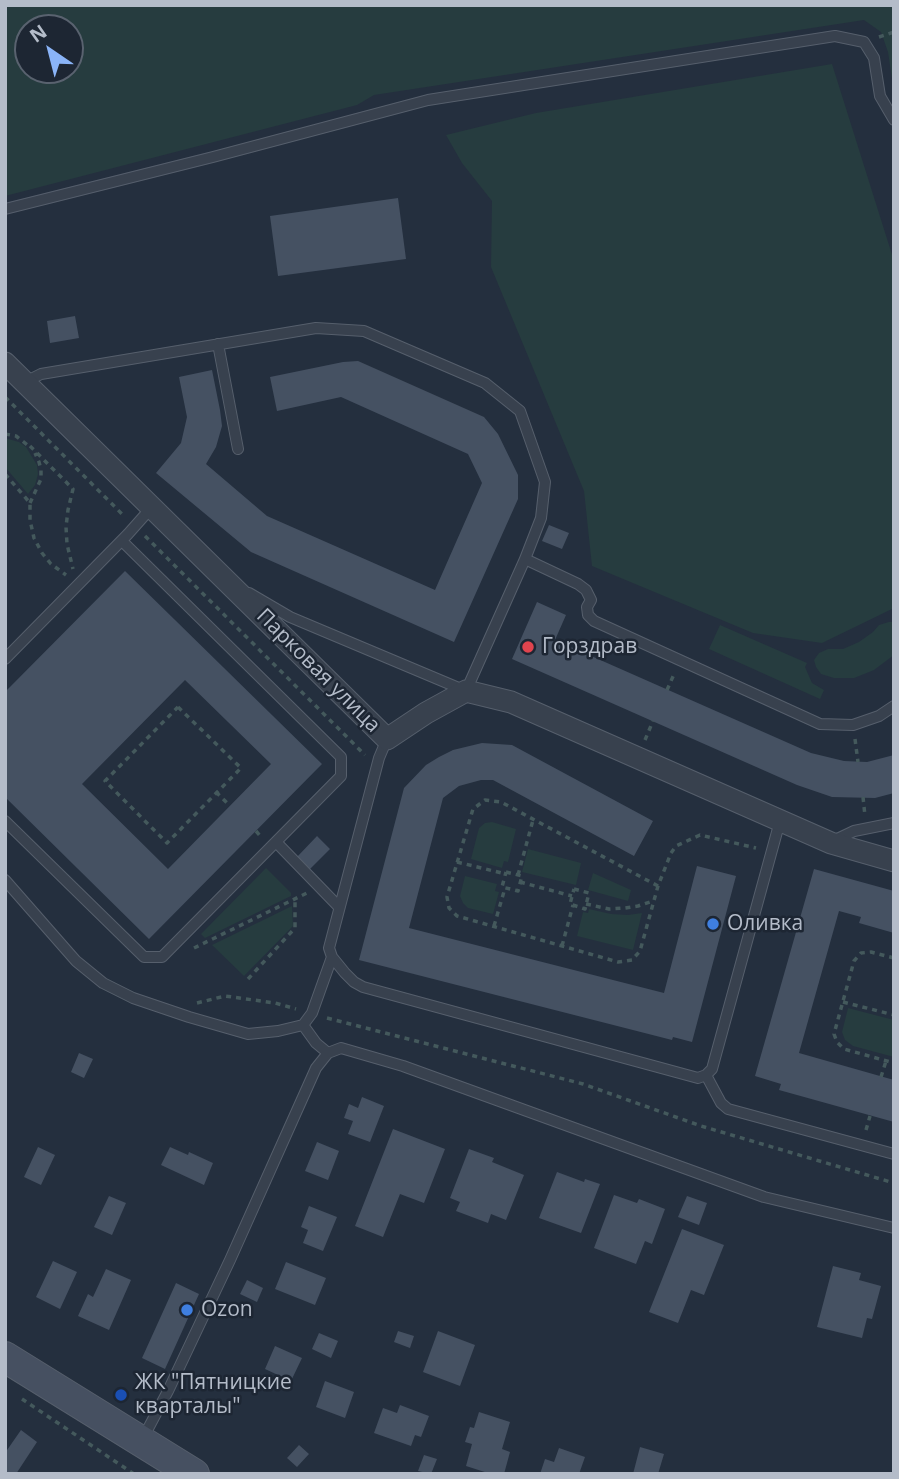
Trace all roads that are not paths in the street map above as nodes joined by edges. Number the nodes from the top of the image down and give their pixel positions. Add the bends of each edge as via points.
1 (894, 120) edge
2 (5, 209) edge
3 (218, 344) junction
4 (5, 363) edge
5 (25, 382) junction
6 (238, 449) dead end
7 (152, 507) junction
8 (122, 541) junction
9 (526, 559) junction
10 (221, 576) junction
11 (5, 659) edge
12 (466, 691) junction
13 (894, 706) edge
14 (387, 739) junction
15 (5, 821) edge
16 (780, 821) junction
17 (894, 822) edge
18 (276, 842) junction
19 (831, 843) junction
20 (894, 861) edge
21 (5, 880) edge
22 (340, 907) junction
23 (332, 957) junction
24 (303, 1025) junction
25 (328, 1053) junction
26 (706, 1076) junction
27 (894, 1154) edge
28 (894, 1228) edge
29 (5, 1357) edge
30 (142, 1441) junction
31 (195, 1473) edge

1 - 2 lane via 880,96 874,58 864,42 835,36 428,100
3 - 5 lane via 41,374
3 - 6 lane
3 - 9 lane via 316,327 364,331 485,383 520,411 545,482 541,519
4 - 5 street, Парковая улица
5 - 7 street, Парковая улица
7 - 8 lane
7 - 10 street, Парковая улица
8 - 11 lane
8 - 18 lane via 341,757 341,776
9 - 12 lane
9 - 13 lane via 586,590 591,600 588,615 594,621 820,724 853,725
10 - 12 lane via 290,617
10 - 14 street, Парковая улица
12 - 14 street, Парковая улица
12 - 16 street via 511,702
14 - 22 lane
15 - 18 lane via 144,957 162,957
16 - 19 street
16 - 26 lane via 712,1069
17 - 19 lane via 854,831
18 - 22 lane
19 - 20 street
21 - 24 lane via 76,961 132,998 247,1034
22 - 23 lane via 329,948
23 - 24 lane via 312,1013
23 - 26 lane via 363,987 698,1079
24 - 25 lane
25 - 28 lane via 341,1048 403,1066 764,1197
25 - 30 lane via 316,1068
26 - 27 lane via 727,1109
29 - 30 street
30 - 31 street

